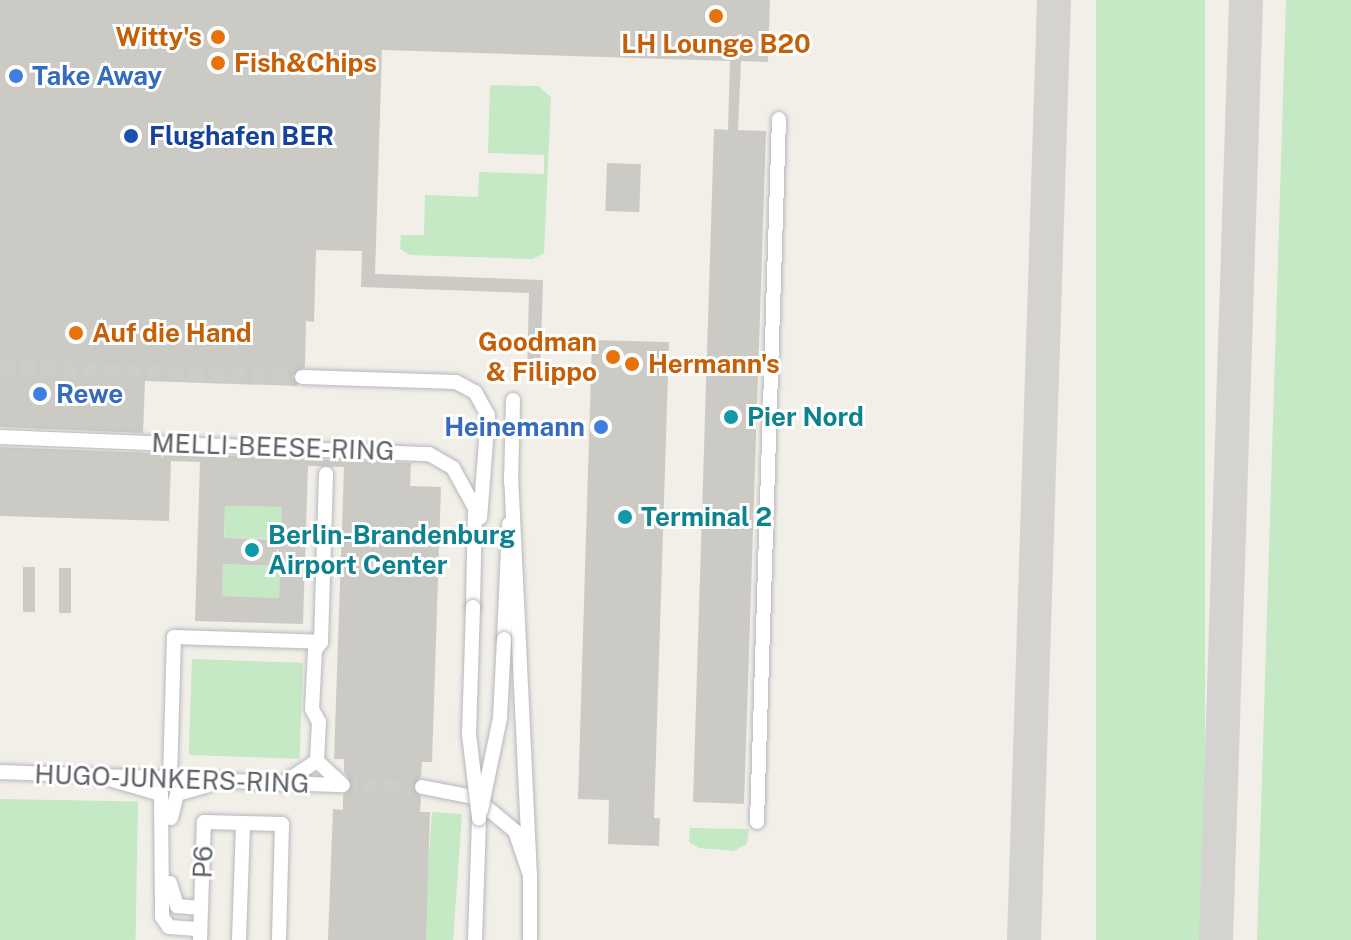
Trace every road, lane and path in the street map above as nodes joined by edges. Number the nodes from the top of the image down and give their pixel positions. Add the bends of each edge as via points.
1 (779, 119) dead end
2 (302, 377) tunnel mouth
3 (513, 400) dead end
4 (0, 437) edge
5 (326, 474) dead end
6 (511, 474) junction
7 (477, 514) junction
8 (321, 642) junction
9 (317, 761) junction
10 (0, 772) edge
11 (104, 777) junction
12 (170, 779) junction
13 (220, 781) junction
14 (282, 784) junction
15 (422, 787) tunnel mouth
16 (479, 818) junction
17 (757, 822) dead end
18 (243, 823) junction
19 (530, 875) junction
20 (201, 908) junction
21 (200, 935) edge
22 (239, 940) edge
23 (279, 940) edge
24 (475, 940) edge
25 (530, 940) edge

1 - 17 street
2 - 7 street via 456,382 475,392 488,415
3 - 6 street
4 - 7 street, MELLI-BEESE-RING via 420,452 453,468
5 - 8 street
6 - 16 street, bridge via 500,718
6 - 19 street
7 - 16 street, bridge via 469,734
8 - 9 street via 315,650 312,709 319,722
8 - 12 street via 174,637
9 - 14 street
9 - 14 street, HUGO-JUNKERS-RING via 343,785
10 - 11 street, HUGO-JUNKERS-RING
11 - 12 street, HUGO-JUNKERS-RING
11 - 21 street via 126,788 156,789 161,794 162,917 169,927
12 - 13 street, HUGO-JUNKERS-RING
13 - 14 street, HUGO-JUNKERS-RING
13 - 20 street via 181,790 171,811 171,899 182,908
15 - 19 street via 462,792 497,811 521,842
16 - 24 street
18 - 20 street, P6 via 204,822
18 - 22 street, P6
18 - 23 street, P6 via 282,824
19 - 25 street
20 - 21 street, P6

